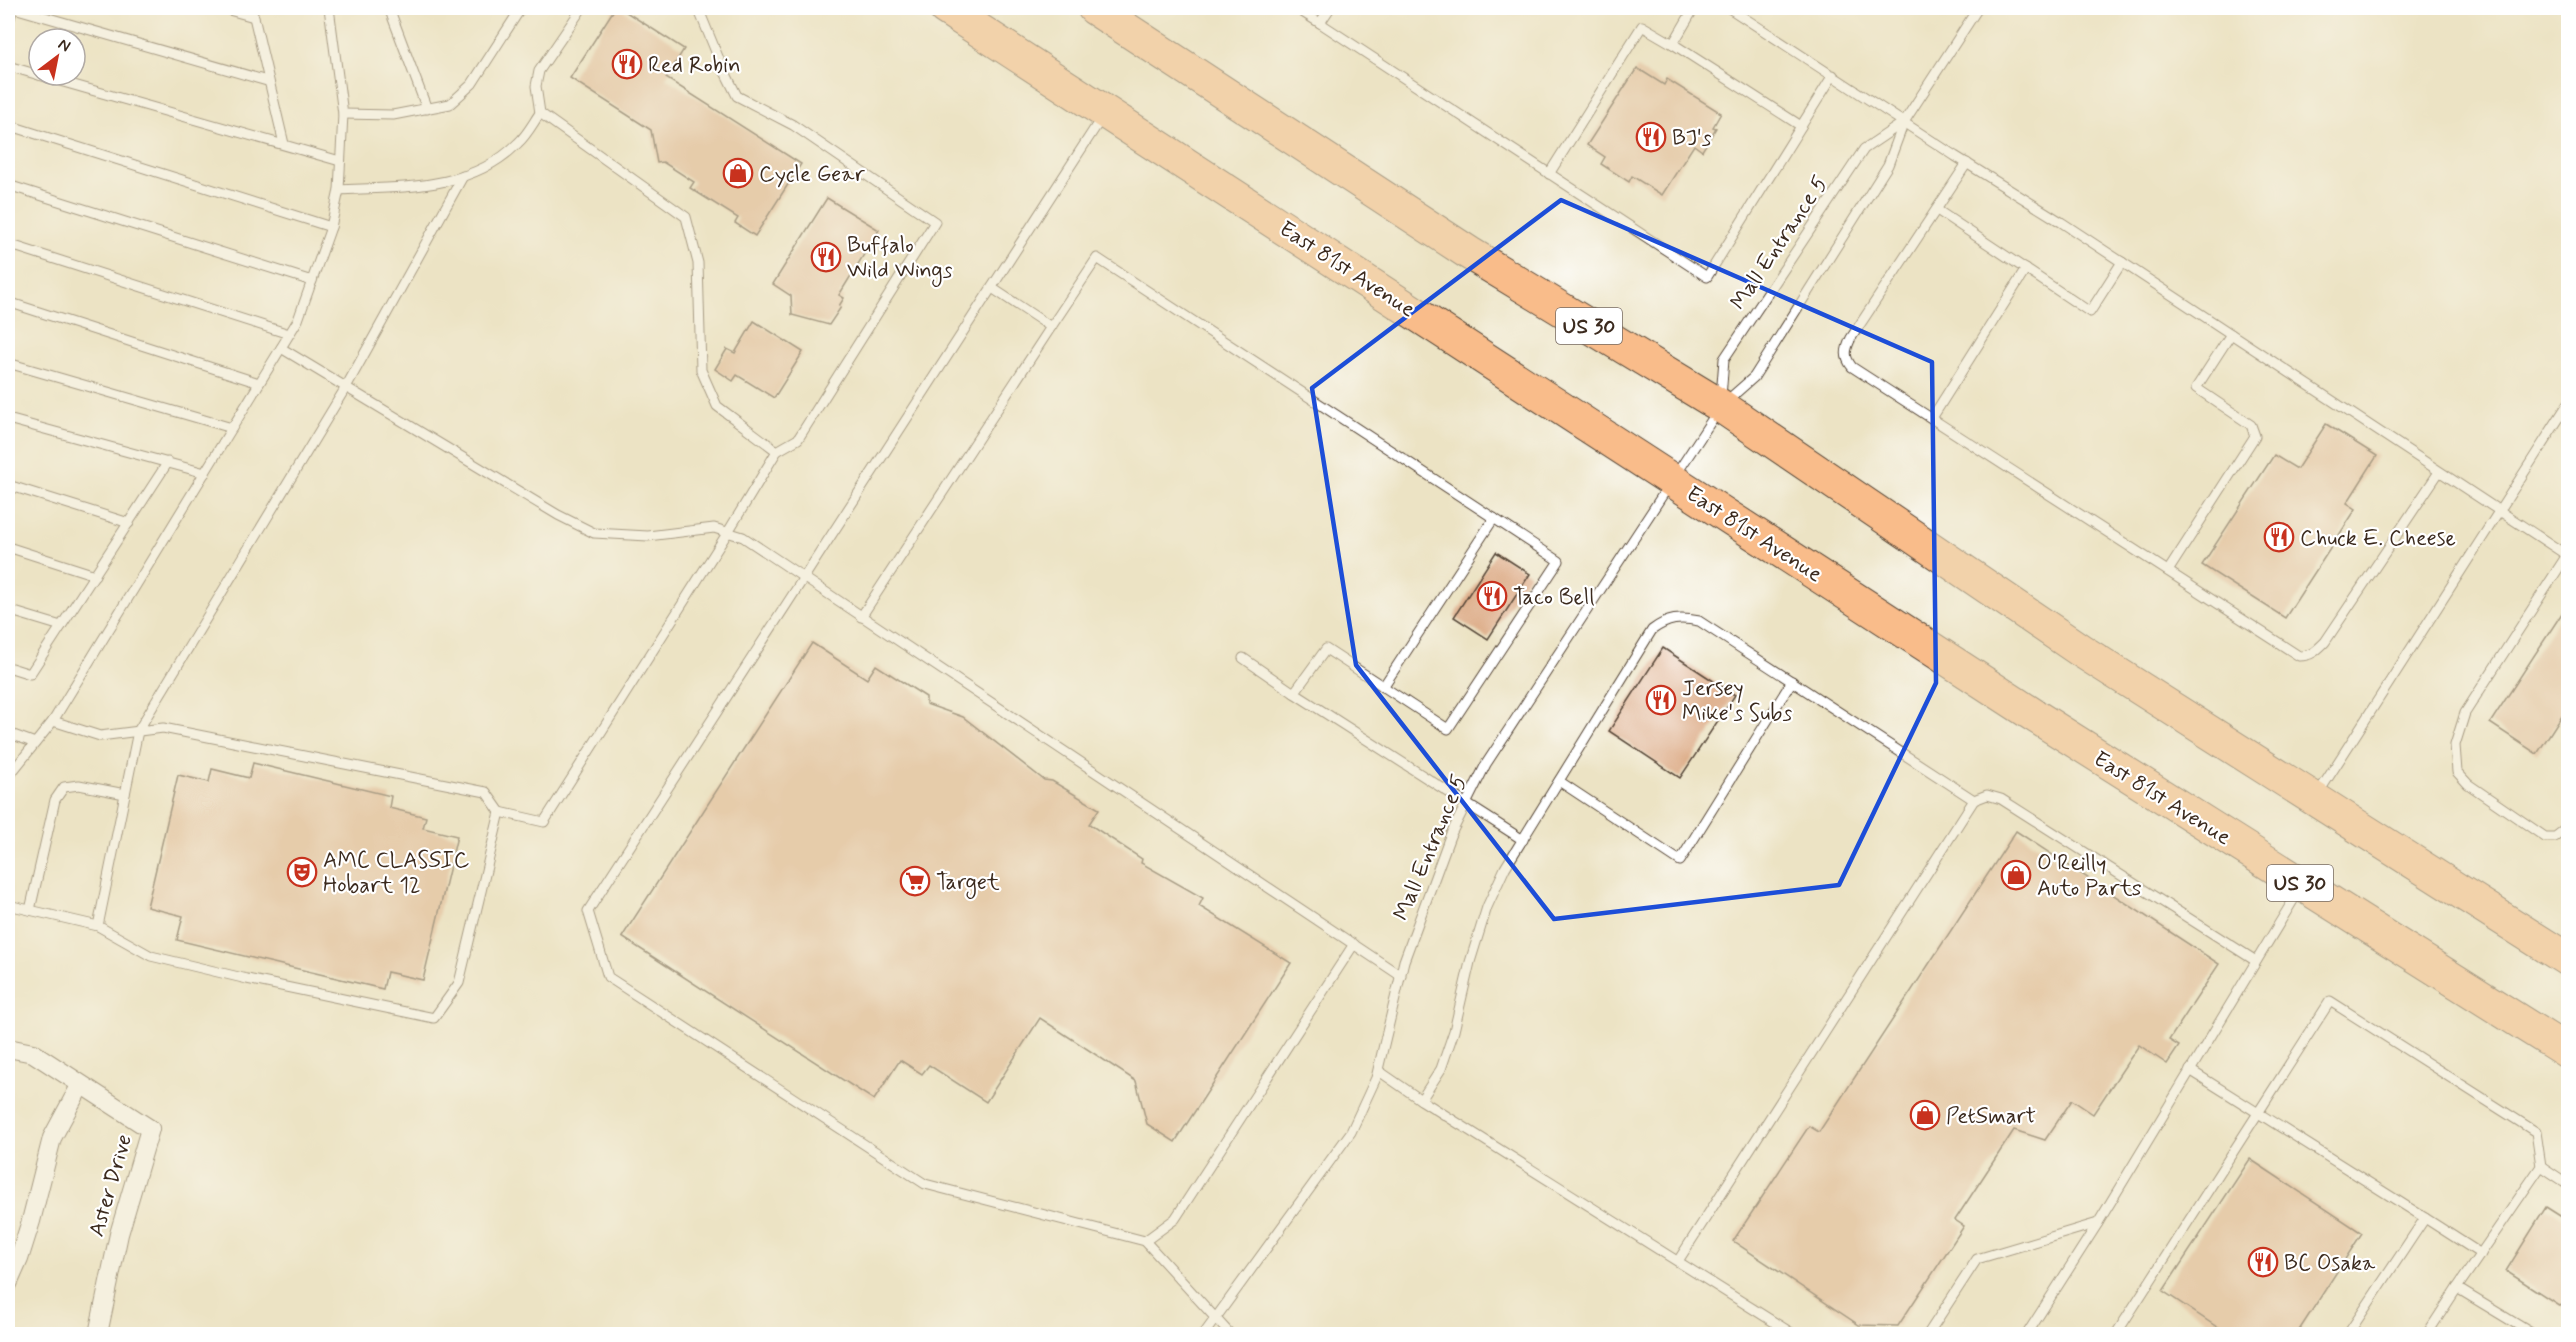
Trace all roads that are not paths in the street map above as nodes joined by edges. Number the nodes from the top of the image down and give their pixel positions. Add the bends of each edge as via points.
1 (14, 8) edge
2 (222, 8) edge
3 (249, 8) edge
4 (329, 8) edge
5 (389, 8) edge
6 (521, 8) edge
7 (582, 8) edge
8 (698, 8) edge
9 (945, 8) edge
10 (1094, 8) edge
11 (1296, 8) edge
12 (1330, 8) edge
13 (1694, 8) edge
14 (1729, 8) edge
15 (1978, 8) edge
16 (254, 17) junction
17 (1320, 23) junction
18 (8, 25) edge
19 (1673, 44) junction
20 (8, 66) edge
21 (27, 72) edge
22 (1833, 75) junction
23 (267, 81) junction
24 (82, 87) edge
25 (427, 109) junction
26 (1106, 112) junction
27 (540, 113) junction
28 (343, 114) junction
29 (1904, 122) junction
30 (8, 125) edge
31 (1801, 126) junction
32 (284, 144) junction
33 (340, 161) junction
34 (1967, 164) junction
35 (1550, 174) junction
36 (464, 176) junction
37 (8, 185) edge
38 (339, 190) junction
39 (1937, 210) junction
40 (331, 227) junction
41 (8, 244) edge
42 (2122, 262) junction
43 (2026, 269) junction
44 (312, 281) junction
45 (992, 288) junction
46 (8, 302) edge
47 (1051, 327) junction
48 (289, 334) junction
49 (2231, 334) junction
50 (281, 348) junction
51 (8, 363) edge
52 (259, 383) junction
53 (346, 387) junction
54 (2568, 404) edge
55 (1721, 406) junction
56 (1932, 418) junction
57 (8, 419) edge
58 (232, 428) junction
59 (777, 451) junction
60 (168, 462) junction
61 (205, 472) junction
62 (2439, 472) junction
63 (1673, 479) junction
64 (8, 485) edge
65 (2499, 512) junction
66 (1494, 518) junction
67 (129, 523) junction
68 (728, 532) junction
69 (8, 547) edge
70 (2568, 555) edge
71 (2168, 571) junction
72 (95, 575) junction
73 (803, 578) junction
74 (8, 610) edge
75 (861, 617) junction
76 (61, 626) junction
77 (1243, 658) dead end
78 (8, 667) edge
79 (1791, 681) junction
80 (1383, 687) junction
81 (1294, 693) junction
82 (53, 722) junction
83 (138, 731) junction
84 (8, 733) edge
85 (35, 743) junction
86 (8, 777) edge
87 (1559, 781) junction
88 (125, 794) junction
89 (2315, 799) junction
90 (1974, 800) junction
91 (1466, 803) junction
92 (500, 812) junction
93 (2568, 827) edge
94 (1523, 840) junction
95 (2302, 885) junction
96 (8, 905) edge
97 (30, 910) junction
98 (98, 926) junction
99 (1354, 944) junction
100 (2568, 960) edge
101 (2256, 961) junction
102 (1401, 976) junction
103 (8, 1048) edge
104 (2568, 1052) edge
105 (2190, 1070) junction
106 (1378, 1071) junction
107 (80, 1086) junction
108 (1421, 1100) junction
109 (2258, 1114) junction
110 (2541, 1166) junction
111 (2568, 1184) edge
112 (2425, 1218) junction
113 (2098, 1223) junction
114 (1145, 1241) junction
115 (2481, 1254) junction
116 (1678, 1261) junction
117 (8, 1284) edge
118 (2457, 1288) junction
119 (1214, 1319) junction
120 (98, 1335) edge
121 (1204, 1335) edge
122 (1230, 1335) edge
123 (1793, 1335) edge
124 (1928, 1335) edge
125 (2026, 1335) edge
126 (2116, 1335) edge
127 (2348, 1335) edge
128 (2427, 1335) edge
129 (2534, 1335) edge

1 - 18 lane
1 - 23 lane
2 - 16 lane
3 - 16 lane
4 - 28 lane
5 - 25 lane
6 - 25 lane via 472,84 450,104
7 - 27 lane via 538,71
8 - 59 lane via 737,96 793,125 935,222 798,439
9 - 26 highway, East 81st Avenue / US 30
10 - 55 highway, US 30 via 1469,253
11 - 17 lane
12 - 17 lane
13 - 19 lane
14 - 22 lane
15 - 29 lane, Mall Entrance 5
16 - 23 lane
17 - 35 lane
19 - 31 lane
19 - 35 lane via 1642,26
20 - 21 lane
22 - 29 lane
22 - 31 lane
23 - 32 lane
24 - 32 lane
25 - 28 lane via 393,116
26 - 45 lane
26 - 63 highway, East 81st Avenue / US 30
27 - 36 lane via 519,143 483,170
27 - 59 lane via 686,217 698,263 700,370 717,406
28 - 33 lane
29 - 34 lane
29 - 55 lane, Mall Entrance 5 via 1888,165 1754,377
29 - 55 lane, Mall Entrance 5 via 1864,149 1724,359
30 - 40 lane
31 - 35 lane via 1707,277
32 - 33 lane
33 - 38 lane
34 - 39 lane
34 - 42 lane
36 - 38 lane via 433,184
36 - 53 lane
37 - 44 lane
38 - 40 lane
39 - 43 lane
39 - 56 lane via 1846,348 1846,359 1852,367
40 - 44 lane
41 - 48 lane
42 - 43 lane via 2090,312
42 - 49 lane
43 - 56 lane
44 - 48 lane
45 - 47 lane
45 - 73 lane
46 - 52 lane
47 - 66 lane via 1097,258
47 - 75 lane
48 - 50 lane
49 - 62 lane
49 - 71 lane via 2196,388 2252,424 2255,436
50 - 52 lane
50 - 53 lane
51 - 58 lane
52 - 58 lane
53 - 68 lane via 594,533 648,536 714,528
53 - 83 lane
54 - 65 lane
55 - 63 lane, Mall Entrance 5
55 - 89 highway, US 30 via 2070,644
56 - 71 lane
57 - 60 lane
58 - 61 lane
59 - 68 lane
60 - 61 lane
60 - 67 lane
61 - 82 lane
62 - 65 lane
62 - 71 lane via 2325,642 2307,656 2299,656
63 - 91 lane, Mall Entrance 5 via 1486,764
63 - 95 highway, East 81st Avenue / US 30 via 2022,708
64 - 67 lane
65 - 70 lane
65 - 89 lane
66 - 80 lane
66 - 80 lane via 1558,561 1448,729
67 - 72 lane
68 - 73 lane via 743,537
68 - 92 lane via 544,822
69 - 72 lane
70 - 93 lane via 2464,713 2455,745 2457,772 2468,783 2545,837 2554,837
72 - 76 lane
73 - 75 lane
73 - 114 lane via 588,911 608,977 925,1184
74 - 76 lane
75 - 99 lane
76 - 78 lane via 30,674
77 - 81 lane
79 - 87 lane via 1699,621 1666,620 1652,630
79 - 87 lane via 1680,861
79 - 90 lane
80 - 81 lane via 1326,649
81 - 91 lane
82 - 83 lane via 100,736
82 - 85 lane
83 - 88 lane
83 - 92 lane via 163,728 486,792
84 - 85 lane
85 - 86 lane
87 - 94 lane
88 - 97 lane via 64,786 55,800
88 - 98 lane
89 - 100 highway, US 30
90 - 101 lane via 1987,795 2001,799
90 - 116 lane
91 - 94 lane
91 - 102 lane, Mall Entrance 5 via 1450,837
92 - 98 lane via 459,982 434,1018 151,956
94 - 108 lane via 1487,907 1454,1031 1440,1070
95 - 101 lane
95 - 104 highway, East 81st Avenue / US 30
96 - 97 lane
97 - 98 lane
99 - 102 lane
99 - 114 lane via 1175,1219
101 - 105 lane
102 - 106 lane, Mall Entrance 5
103 - 107 street via 33,1053
105 - 109 lane
105 - 113 lane
106 - 108 lane
106 - 119 lane, Mall Entrance 5 via 1351,1132
107 - 117 street via 52,1138 31,1221
107 - 120 street, Aster Drive via 150,1129 119,1234
108 - 116 lane
109 - 110 lane via 2330,1001 2535,1132
109 - 112 lane
109 - 126 lane
110 - 111 lane
110 - 115 lane
112 - 115 lane
112 - 127 lane
113 - 124 lane via 1977,1259
113 - 125 lane
114 - 119 lane
115 - 118 lane
116 - 123 lane
118 - 128 lane
118 - 129 lane
119 - 121 lane, Mall Entrance 5
119 - 122 lane

